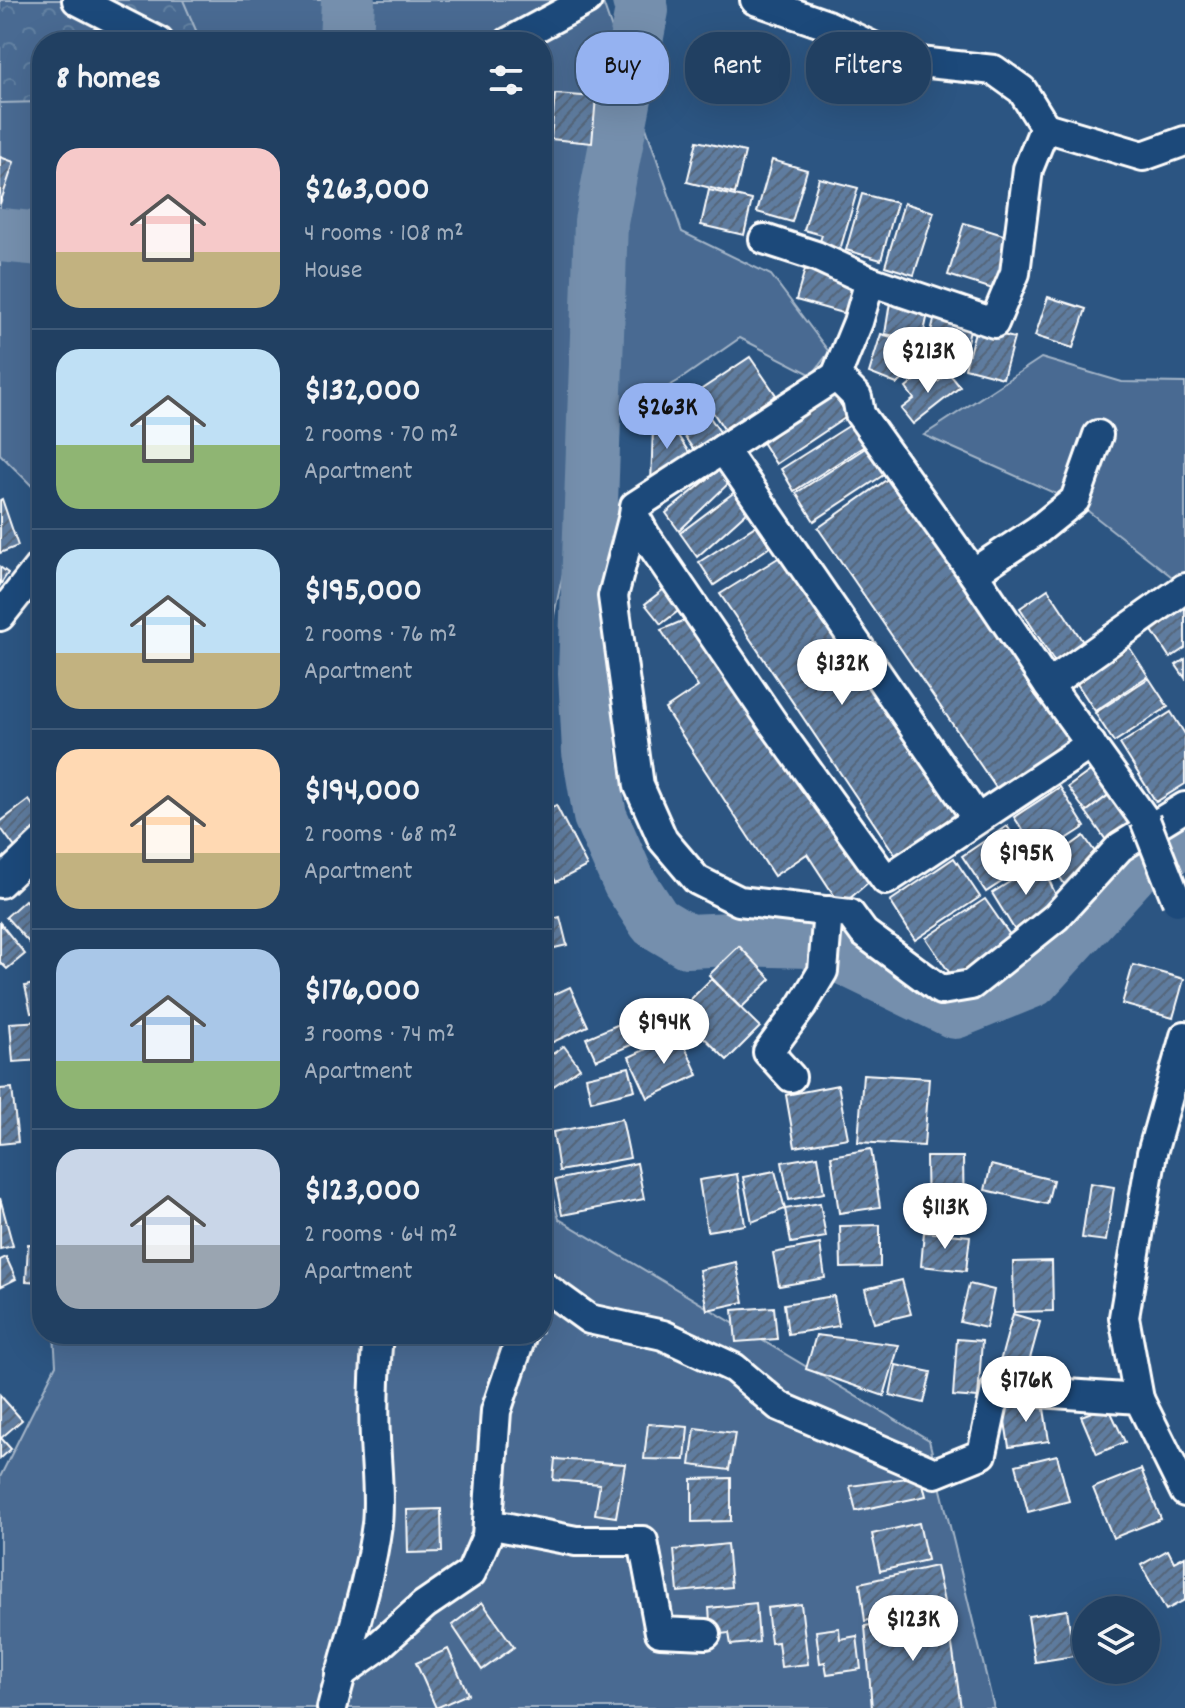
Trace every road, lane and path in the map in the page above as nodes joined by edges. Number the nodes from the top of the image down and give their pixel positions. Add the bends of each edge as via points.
1 (77, 0) edge
2 (755, 0) edge
3 (584, 1) edge
4 (139, 32) edge
5 (527, 32) edge
6 (1045, 127) junction
7 (1185, 141) edge
8 (764, 239) dead end
9 (870, 281) junction
10 (836, 376) junction
11 (1098, 435) dead end
12 (723, 449) junction
13 (634, 515) junction
14 (973, 573) junction
15 (32, 576) edge
16 (1185, 588) edge
17 (0, 616) edge
18 (1048, 685) junction
19 (1091, 744) junction
20 (1185, 807) edge
21 (977, 819) junction
22 (32, 853) edge
23 (0, 883) edge
24 (1181, 906) edge
25 (828, 911) junction
26 (1185, 1036) edge
27 (791, 1077) dead end
28 (552, 1292) edge
29 (377, 1344) edge
30 (519, 1344) edge
31 (1139, 1399) junction
32 (1185, 1492) edge
33 (488, 1524) junction
34 (706, 1634) dead end
35 (340, 1674) junction
36 (332, 1708) edge

1 - 4 street
2 - 6 street via 827,25 901,60 994,70 1022,90
3 - 5 street
6 - 7 street via 1143,156
6 - 9 street via 1028,169 1015,273 994,323
8 - 9 street
9 - 10 street
10 - 12 street
10 - 14 street via 857,397 860,414
11 - 14 street via 1075,500
12 - 13 street via 635,506
12 - 21 street
13 - 21 street via 886,880
13 - 25 street via 613,596 639,786 663,840 697,880 739,901
14 - 18 street
15 - 17 street
16 - 18 street
18 - 19 street
19 - 21 street
19 - 24 street, bridge via 1145,820
20 - 25 street via 1120,847 1056,917 971,985 941,990 864,933 850,914
22 - 23 street
25 - 27 street via 823,971 768,1052
26 - 31 street via 1152,1153 1124,1317
28 - 31 street via 589,1319 663,1335 734,1368 779,1406 935,1473 982,1454 996,1389
29 - 35 street via 377,1525
30 - 33 street via 496,1411
31 - 32 street
33 - 34 street via 576,1541 643,1541 660,1632
33 - 35 street via 471,1573
35 - 36 street

